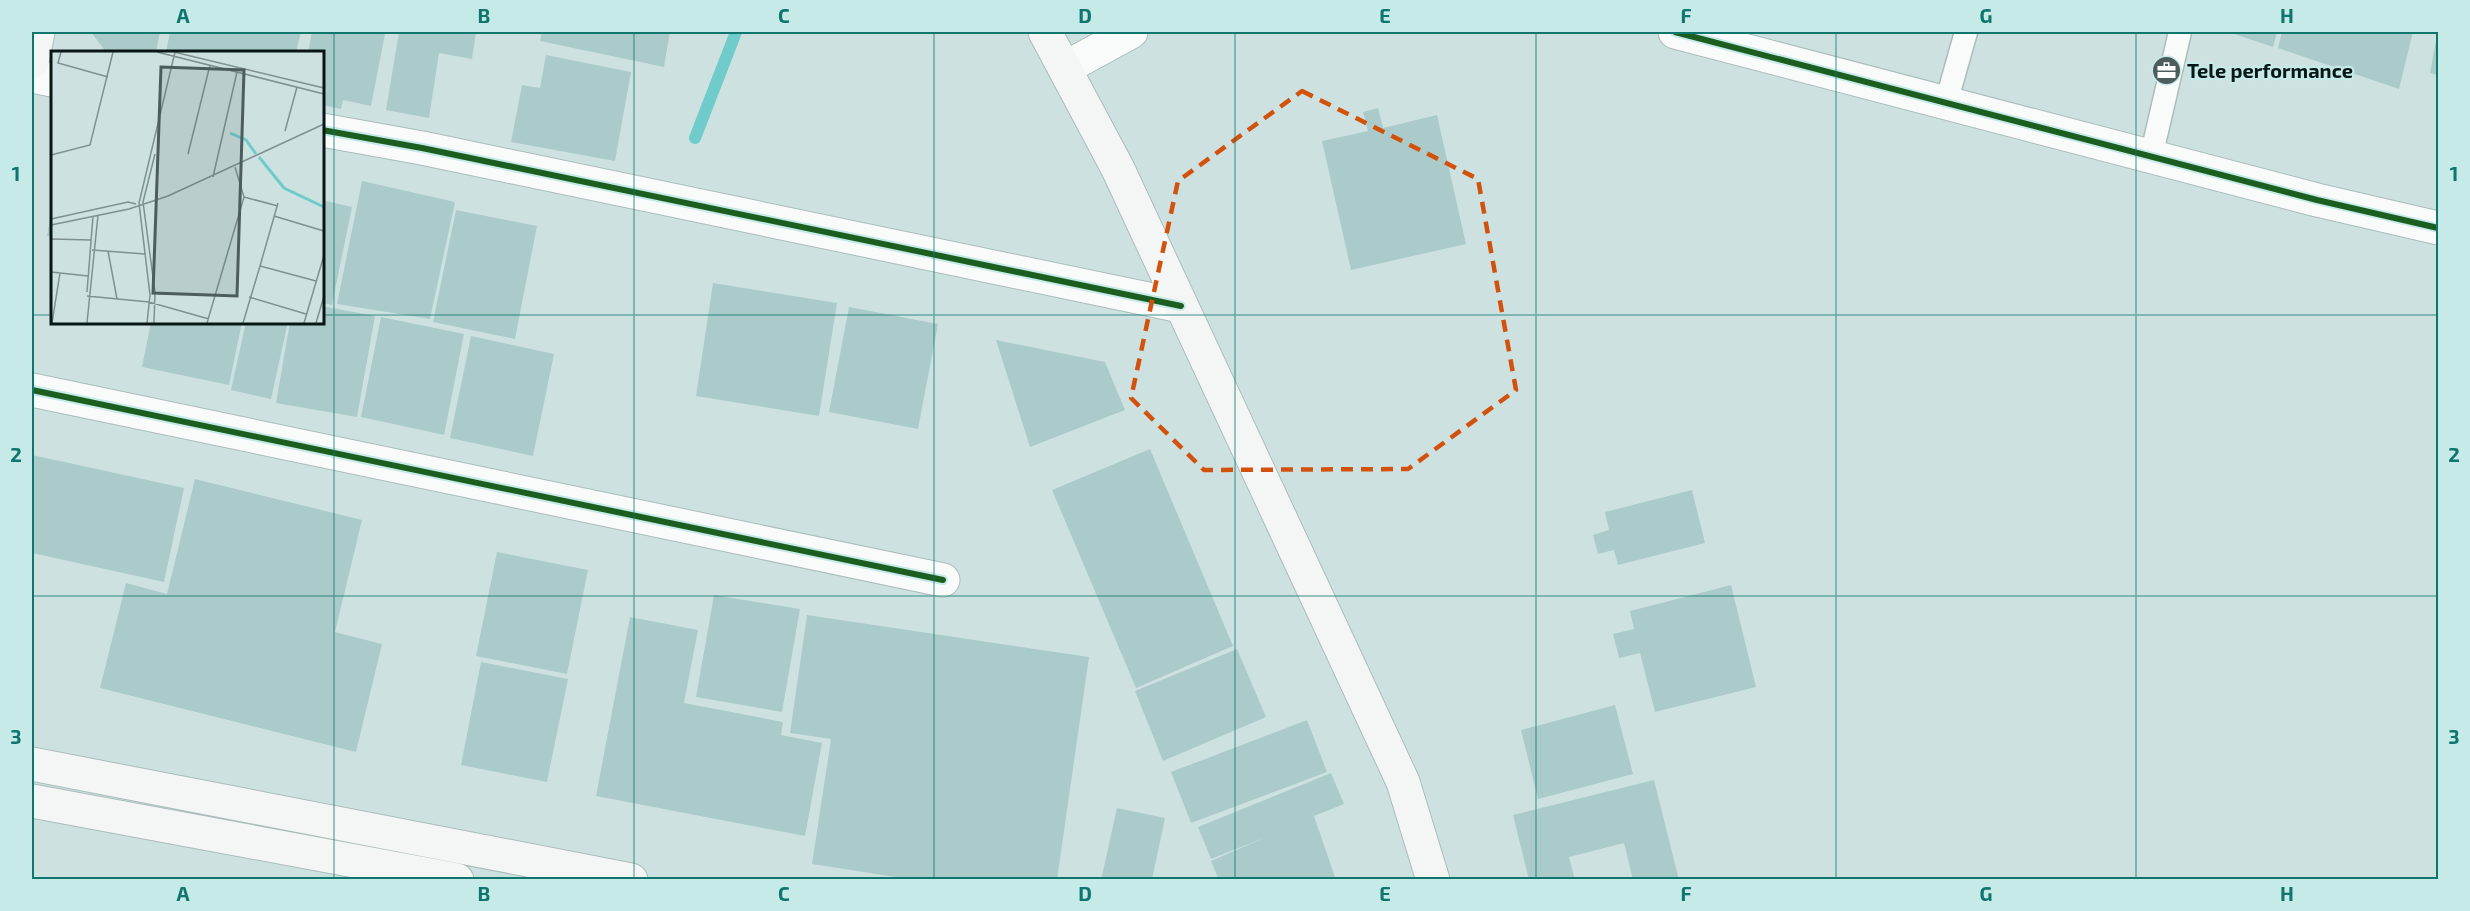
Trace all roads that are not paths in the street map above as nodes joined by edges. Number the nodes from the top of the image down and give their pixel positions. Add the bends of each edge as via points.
1 (38, 32) edge
2 (1045, 32) edge
3 (1131, 32) edge
4 (1675, 32) edge
5 (1966, 32) edge
6 (2180, 32) edge
7 (32, 62) edge
8 (1065, 69) junction
9 (32, 76) edge
10 (51, 80) edge
11 (1946, 103) junction
12 (324, 130) edge
13 (2151, 157) junction
14 (2439, 228) edge
15 (1181, 306) junction
16 (32, 390) edge
17 (943, 580) dead end
18 (32, 764) edge
19 (32, 801) edge
20 (457, 879) edge
21 (631, 879) edge
22 (1433, 879) edge

1 - 7 street
2 - 8 street
3 - 8 street
4 - 11 street
5 - 11 lane
6 - 13 lane
8 - 15 street via 1118,169
9 - 10 street
11 - 13 street
12 - 15 street
13 - 14 street
15 - 22 street via 1403,782
16 - 17 street
18 - 21 street
19 - 20 street

